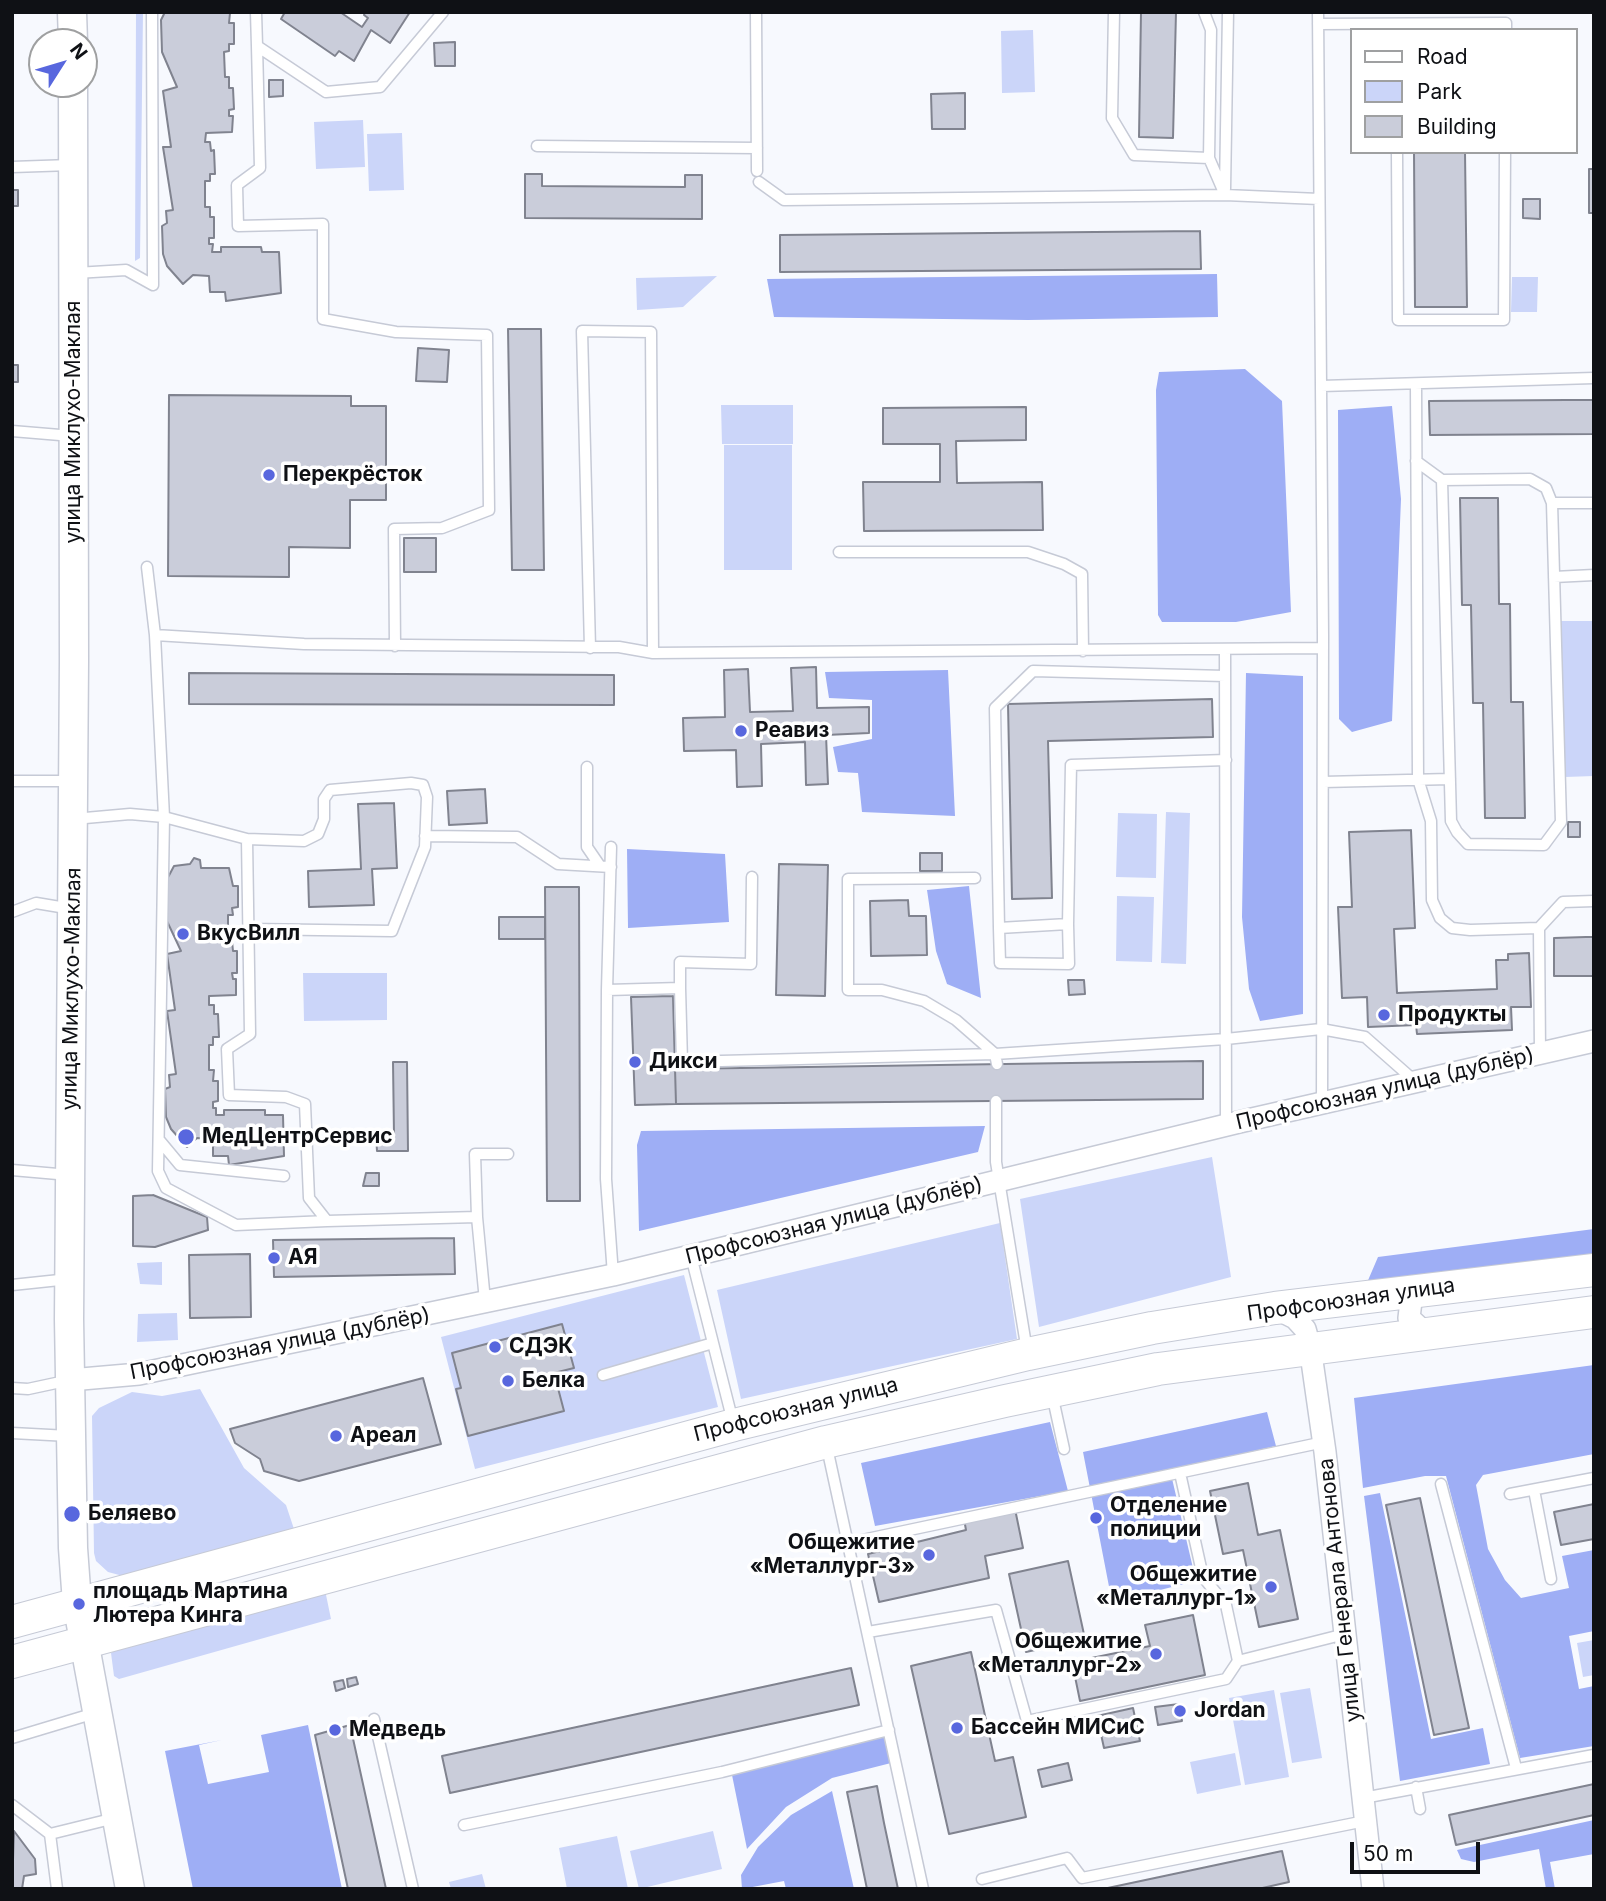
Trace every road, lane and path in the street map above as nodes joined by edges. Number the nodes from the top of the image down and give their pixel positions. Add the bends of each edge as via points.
1 (152, 12) edge
2 (256, 12) edge
3 (443, 12) edge
4 (756, 12) edge
5 (1114, 12) edge
6 (1204, 12) edge
7 (1228, 12) edge
8 (1318, 12) edge
9 (1318, 24) junction
10 (1397, 26) edge
11 (1506, 28) edge
12 (257, 46) junction
13 (73, 98) edge
14 (537, 146) dead end
15 (757, 148) junction
16 (1398, 154) edge
17 (1505, 154) edge
18 (1209, 158) junction
19 (74, 164) junction
20 (12, 167) edge
21 (1225, 195) junction
22 (1319, 200) junction
23 (75, 273) junction
24 (1594, 378) edge
25 (1416, 385) junction
26 (1321, 386) junction
27 (12, 431) edge
28 (74, 436) junction
29 (1416, 461) junction
30 (1442, 480) junction
31 (1552, 503) junction
32 (1594, 503) edge
33 (839, 552) dead end
34 (147, 567) dead end
35 (1594, 575) edge
36 (1554, 577) junction
37 (155, 635) junction
38 (395, 646) junction
39 (590, 648) junction
40 (1322, 648) junction
41 (1225, 650) junction
42 (1083, 651) junction
43 (653, 653) junction
44 (1225, 676) junction
45 (1226, 761) junction
46 (587, 767) dead end
47 (1418, 779) junction
48 (1450, 779) junction
49 (74, 781) junction
50 (12, 782) edge
51 (1323, 782) junction
52 (164, 817) junction
53 (74, 819) junction
54 (425, 836) junction
55 (247, 839) junction
56 (611, 847) dead end
57 (606, 867) junction
58 (752, 877) dead end
59 (975, 878) dead end
60 (1594, 901) edge
61 (72, 909) junction
62 (12, 912) edge
63 (1068, 923) junction
64 (999, 928) junction
65 (1539, 928) junction
66 (248, 929) junction
67 (680, 988) junction
68 (607, 990) junction
69 (1321, 1029) junction
70 (1226, 1039) junction
71 (1594, 1041) edge
72 (1540, 1053) junction
73 (996, 1059) junction
74 (1416, 1082) junction
75 (996, 1101) dead end
76 (1322, 1105) junction
77 (1226, 1126) junction
78 (160, 1141) junction
79 (508, 1154) dead end
80 (12, 1170) edge
81 (69, 1175) junction
82 (284, 1176) dead end
83 (1000, 1180) junction
84 (477, 1217) junction
85 (327, 1221) junction
86 (691, 1256) junction
87 (1594, 1270) edge
88 (613, 1275) junction
89 (70, 1279) junction
90 (12, 1285) edge
91 (1426, 1289) junction
92 (485, 1301) junction
93 (1275, 1308) junction
94 (1594, 1312) edge
95 (1432, 1333) junction
96 (713, 1343) junction
97 (1311, 1347) junction
98 (1028, 1354) junction
99 (603, 1376) dead end
100 (69, 1380) junction
101 (12, 1388) edge
102 (1051, 1391) junction
103 (734, 1425) junction
104 (12, 1433) edge
105 (71, 1436) junction
106 (825, 1442) junction
107 (1324, 1442) junction
108 (1064, 1449) dead end
109 (1180, 1473) junction
110 (1594, 1478) edge
111 (1441, 1484) dead end
112 (1534, 1490) junction
113 (1510, 1494) dead end
114 (848, 1543) junction
115 (1551, 1579) dead end
116 (77, 1603) junction
117 (12, 1622) edge
118 (868, 1632) junction
119 (1345, 1634) junction
120 (85, 1642) junction
121 (1238, 1661) junction
122 (12, 1662) edge
123 (97, 1713) junction
124 (374, 1718) dead end
125 (889, 1730) junction
126 (12, 1738) edge
127 (1594, 1755) edge
128 (1516, 1769) junction
129 (1416, 1787) junction
130 (1363, 1798) junction
131 (12, 1805) edge
132 (1420, 1809) dead end
133 (115, 1818) junction
134 (1365, 1821) junction
135 (464, 1825) dead end
136 (50, 1834) junction
137 (982, 1879) dead end
138 (57, 1889) edge
139 (130, 1889) edge
140 (413, 1889) edge
141 (923, 1889) edge
142 (1373, 1889) edge

1 - 23 lane via 153,285 126,271
2 - 12 lane
3 - 12 lane via 380,87 326,92
4 - 15 lane
5 - 18 lane via 1112,118 1134,155
6 - 18 lane via 1211,30
7 - 21 lane
8 - 9 lane
9 - 10 lane
9 - 22 lane
10 - 11 lane via 1506,23
12 - 38 lane via 260,168 237,185 238,226 323,224 323,319 396,332 487,335 489,510 442,528 394,529
13 - 19 main road, улица Миклухо-Маклая
14 - 15 lane
15 - 21 lane via 758,177 784,200
16 - 17 lane via 1398,320 1504,320
18 - 21 lane
19 - 20 lane
19 - 23 main road, улица Миклухо-Маклая
21 - 22 lane
22 - 26 lane
23 - 28 main road, улица Миклухо-Маклая
24 - 25 lane
25 - 26 lane
25 - 29 lane
26 - 40 lane
27 - 28 lane
28 - 49 main road, улица Миклухо-Маклая
29 - 30 lane
29 - 47 lane
30 - 31 lane via 1530,479 1546,488
30 - 48 lane
31 - 32 lane
31 - 36 lane
33 - 42 lane via 1028,552 1046,556 1082,574
34 - 37 lane
35 - 36 lane
36 - 48 lane via 1561,822 1544,845 1468,844 1451,821
37 - 38 lane
37 - 52 lane
38 - 39 lane
39 - 43 lane
39 - 43 lane via 582,331 651,332
40 - 41 lane
40 - 51 lane
41 - 42 lane
41 - 44 lane
42 - 43 lane
44 - 45 lane
44 - 64 lane via 1033,671 995,708
45 - 63 lane via 1071,765
45 - 70 lane
46 - 57 lane via 587,848
47 - 48 lane
47 - 51 lane
47 - 65 lane via 1431,821 1432,900 1440,918 1452,928 1470,930
49 - 50 lane
49 - 53 main road, улица Миклухо-Маклая
51 - 69 lane
52 - 53 lane via 130,814
52 - 55 lane
52 - 78 lane
53 - 61 main road, улица Миклухо-Маклая
54 - 55 lane via 427,797 423,785 411,783 330,790 318,834 304,841
54 - 57 lane via 517,837 558,864
54 - 66 lane via 425,847 392,931
55 - 66 lane
56 - 57 lane
57 - 68 lane
58 - 67 lane via 751,964 680,962
59 - 73 lane via 848,879 848,990 883,990 924,1002 956,1020
60 - 65 lane via 1563,902
61 - 62 lane via 36,903
61 - 81 main road, улица Миклухо-Маклая
63 - 64 lane
63 - 64 lane via 1069,964 1000,963
65 - 72 lane
66 - 85 lane via 250,1034 227,1049 229,1096 286,1097 305,1104 309,1198
67 - 68 lane
67 - 73 lane via 682,1062
68 - 88 lane via 606,1179
69 - 70 lane
69 - 74 lane via 1365,1037
69 - 76 lane
70 - 73 lane
70 - 77 lane
71 - 72 street, Профсоюзная улица (дублёр)
72 - 74 street, Профсоюзная улица (дублёр)
74 - 76 street, Профсоюзная улица (дублёр)
75 - 83 lane
76 - 77 street, Профсоюзная улица (дублёр)
77 - 83 street, Профсоюзная улица (дублёр)
78 - 82 lane via 180,1165
78 - 85 lane via 158,1171 166,1188 236,1225
79 - 84 lane via 475,1154
80 - 81 lane
81 - 89 main road, улица Миклухо-Маклая
83 - 86 street, Профсоюзная улица (дублёр)
83 - 98 lane
84 - 85 lane
84 - 92 lane
86 - 88 street, Профсоюзная улица (дублёр)
86 - 96 lane
87 - 91 main road, Профсоюзная улица
88 - 92 street, Профсоюзная улица (дублёр)
89 - 90 lane
89 - 100 main road, улица Миклухо-Маклая
91 - 93 main road, Профсоюзная улица
91 - 95 street via 1411,1301 1409,1318
92 - 100 street, Профсоюзная улица (дублёр) via 139,1374
93 - 97 street, улица Генерала Антонова via 1306,1329
93 - 98 main road, Профсоюзная улица
94 - 95 main road, Профсоюзная улица
95 - 97 main road, Профсоюзная улица
96 - 99 lane
96 - 103 lane
97 - 102 main road, Профсоюзная улица via 1158,1369
97 - 107 street, улица Генерала Антонова
98 - 103 main road, Профсоюзная улица
100 - 101 lane
100 - 105 main road, улица Миклухо-Маклая
102 - 106 main road, Профсоюзная улица
102 - 108 lane
103 - 116 main road, Профсоюзная улица
104 - 105 lane
105 - 116 main road, улица Миклухо-Маклая
106 - 114 lane
106 - 120 main road, Профсоюзная улица
107 - 109 lane
107 - 119 street, улица Генерала Антонова
109 - 114 lane
109 - 121 lane via 1203,1577 1226,1605
110 - 112 lane
111 - 128 lane
112 - 113 lane
112 - 115 lane
114 - 118 lane
116 - 117 main road, Профсоюзная улица
116 - 120 main road, улица Миклухо-Маклая
118 - 121 lane via 996,1610 1027,1721 1226,1679
118 - 125 lane
119 - 121 lane
119 - 130 street, улица Генерала Антонова
120 - 122 main road, Профсоюзная улица
120 - 123 main road, улица Миклухо-Маклая
123 - 126 lane
123 - 133 main road, улица Миклухо-Маклая
124 - 140 lane
125 - 135 lane via 722,1772
125 - 141 lane
127 - 128 lane
128 - 129 lane
129 - 130 lane
129 - 132 lane
130 - 134 street, улица Генерала Антонова
131 - 136 lane
133 - 136 lane
133 - 139 main road, улица Миклухо-Маклая
134 - 137 lane via 1082,1878 1067,1858
134 - 142 street, улица Генерала Антонова
136 - 138 lane

